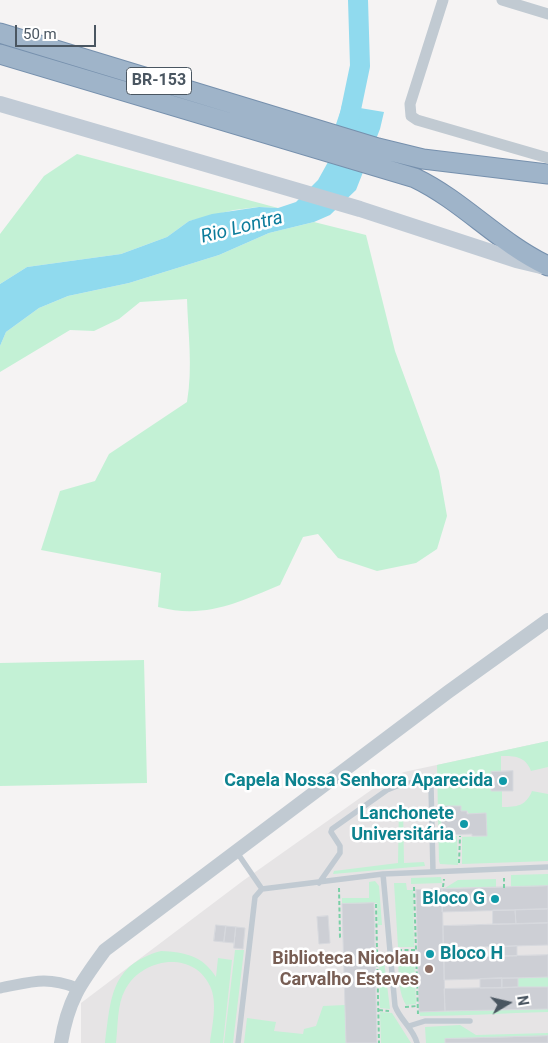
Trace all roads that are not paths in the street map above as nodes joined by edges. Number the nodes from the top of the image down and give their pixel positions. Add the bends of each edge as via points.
1 (443, 0) edge
2 (502, 0) edge
3 (548, 14) edge
4 (0, 33) edge
5 (0, 54) edge
6 (0, 104) edge
7 (315, 138) junction
8 (375, 156) junction
9 (548, 158) edge
10 (548, 174) edge
11 (548, 267) edge
12 (548, 620) edge
13 (236, 851) junction
14 (548, 868) edge
15 (433, 872) junction
16 (383, 874) junction
17 (319, 883) junction
18 (262, 889) junction
19 (0, 988) edge
20 (77, 988) junction
21 (470, 1021) dead end
22 (409, 1026) junction
23 (61, 1043) edge
24 (238, 1043) edge
25 (417, 1043) edge

1 - 9 street via 410,104 411,116
2 - 3 street
4 - 7 highway, BR-153
5 - 7 highway, BR-153
6 - 11 main road
7 - 8 highway, BR-153
8 - 10 highway, BR-153
8 - 11 highway, BR-153 via 432,186 495,234
12 - 13 street
13 - 18 lane
13 - 20 street via 105,950
14 - 15 lane
15 - 16 lane
15 - 17 lane via 431,786 426,781 387,790 332,829 340,853
16 - 17 lane
16 - 22 lane via 395,1006
17 - 18 lane
18 - 24 lane via 255,897
19 - 20 street via 47,980 58,980
20 - 23 street via 66,1014
21 - 22 lane via 420,1022
22 - 25 lane

